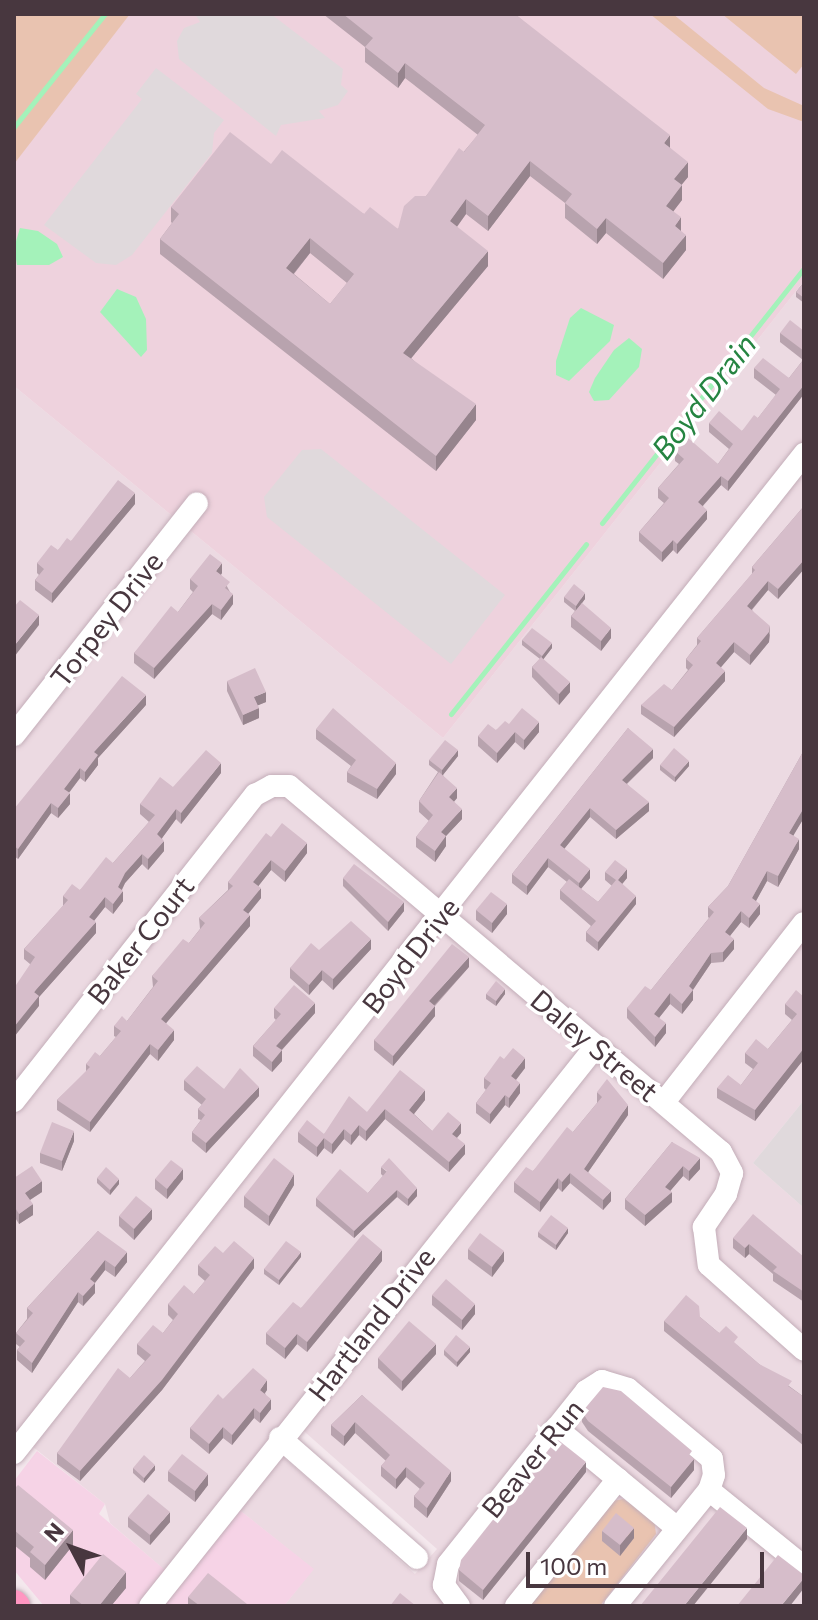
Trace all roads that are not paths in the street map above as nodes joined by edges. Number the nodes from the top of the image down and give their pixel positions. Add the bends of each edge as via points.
1 (804, 454) edge
2 (197, 503) dead end
3 (14, 735) edge
4 (272, 786) joint
5 (442, 915) junction
6 (804, 923) edge
7 (596, 1046) junction
8 (14, 1101) edge
9 (664, 1102) junction
10 (804, 1350) edge
11 (556, 1428) junction
12 (280, 1438) junction
13 (14, 1453) edge
14 (618, 1479) junction
15 (709, 1490) junction
16 (677, 1528) junction
17 (417, 1558) dead end
18 (804, 1567) edge
19 (150, 1606) edge
20 (459, 1606) edge
21 (516, 1606) edge
22 (615, 1606) edge

1 - 5 street, Boyd Drive
2 - 3 street, Torpey Drive
4 - 5 street, Daley Street via 298,791
4 - 8 street, Baker Court via 245,807
5 - 7 street, Daley Street
5 - 13 street, Boyd Drive
6 - 9 street
7 - 9 street, Daley Street
7 - 12 street, Hartland Drive
9 - 10 street, Daley Street via 721,1152 732,1173 726,1194 704,1227 709,1265
11 - 14 street
11 - 15 street, Beaver Run via 586,1391 602,1381 618,1382 712,1459
11 - 20 street, Beaver Run via 448,1564 444,1585
12 - 17 street
12 - 19 street, Hartland Drive
14 - 16 street
14 - 21 street
15 - 16 street
15 - 18 street
16 - 22 street

